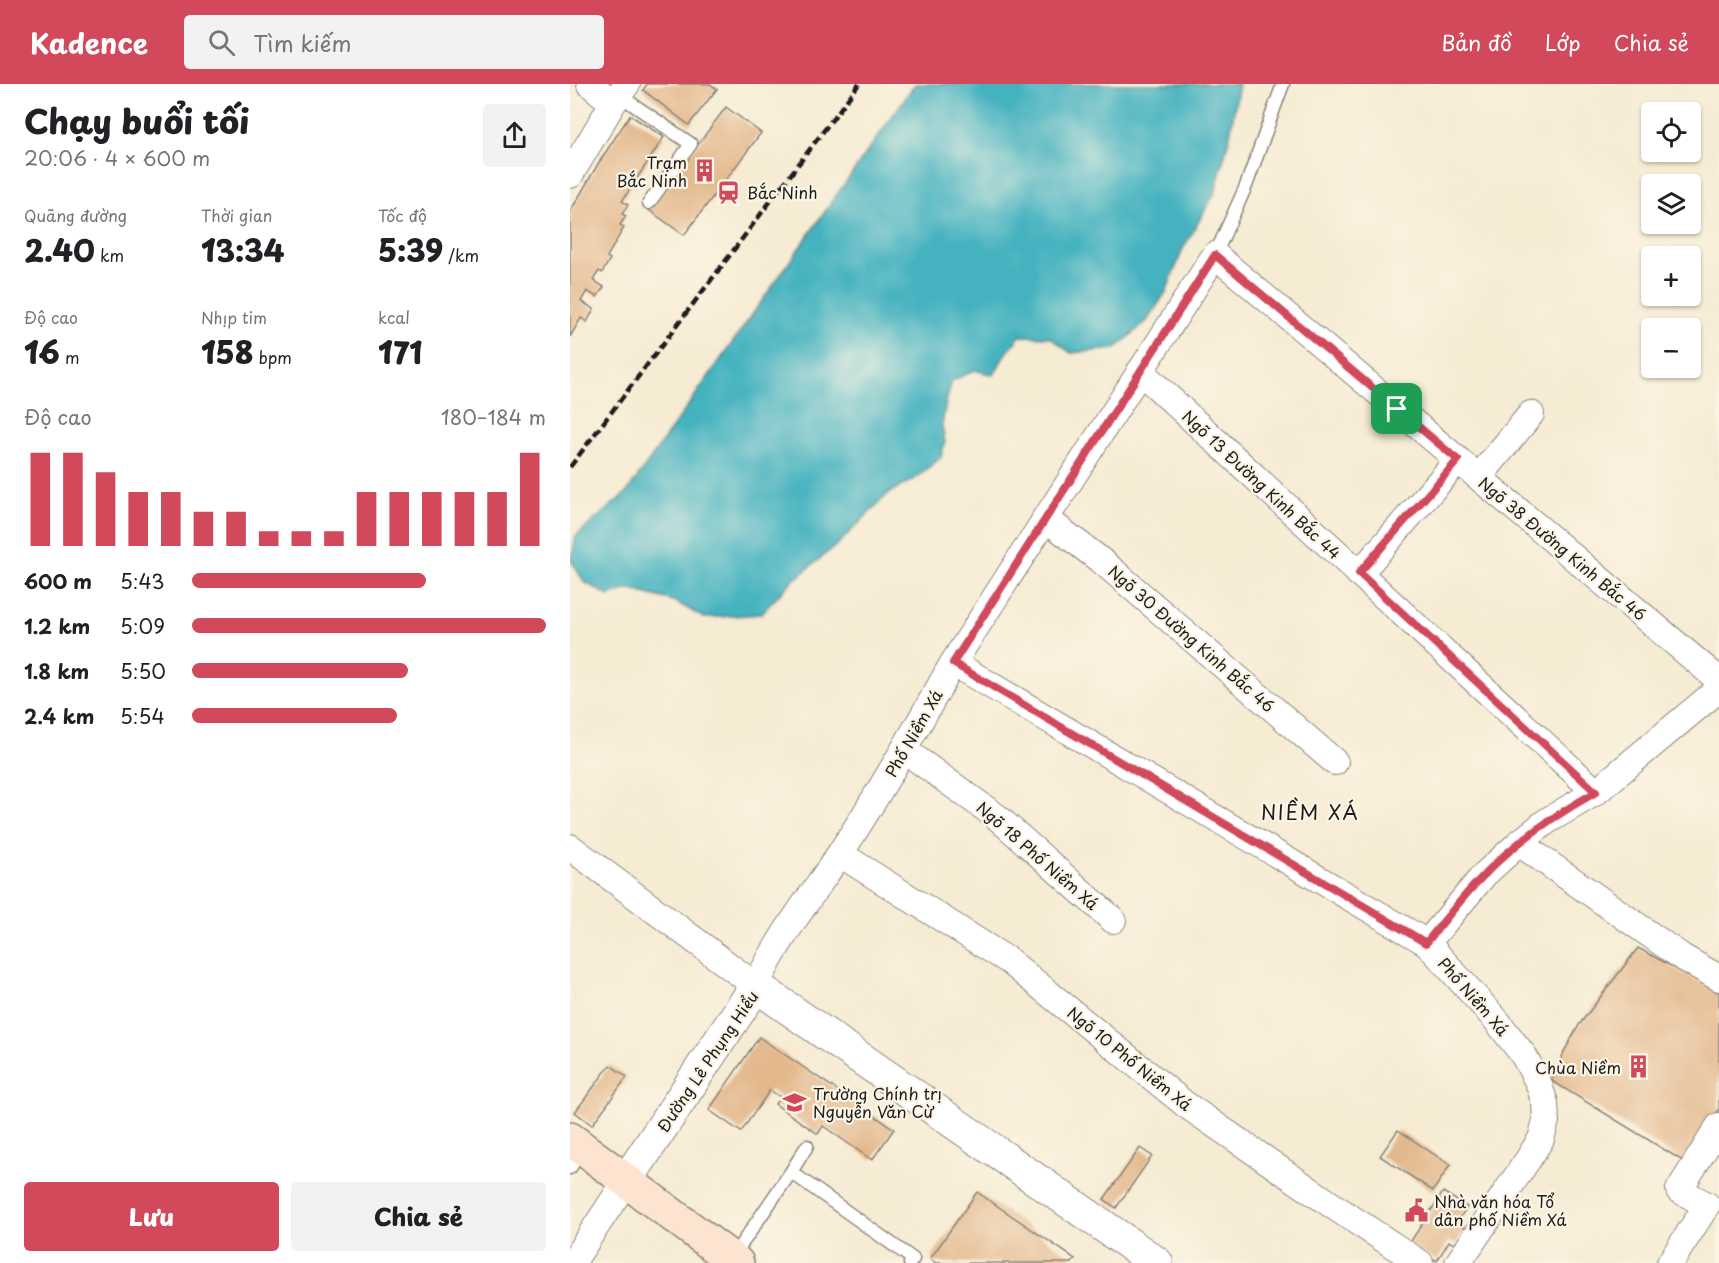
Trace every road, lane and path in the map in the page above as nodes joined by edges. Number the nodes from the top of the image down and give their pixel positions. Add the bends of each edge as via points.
1 (590, 84) edge
2 (1283, 84) edge
3 (620, 94) edge
4 (570, 175) edge
5 (649, 203) dead end
6 (1215, 255) junction
7 (1140, 371) junction
8 (1531, 414) dead end
9 (1458, 460) junction
10 (1479, 477) junction
11 (1045, 518) junction
12 (1359, 573) junction
13 (953, 663) junction
14 (1719, 680) edge
15 (1719, 689) edge
16 (904, 750) junction
17 (1335, 762) dead end
18 (1596, 792) junction
19 (1520, 843) junction
20 (570, 847) edge
21 (840, 854) junction
22 (1113, 920) dead end
23 (1426, 943) junction
24 (1719, 978) edge
25 (756, 986) junction
26 (1719, 1126) edge
27 (807, 1146) dead end
28 (574, 1152) edge
29 (791, 1172) junction
30 (626, 1181) junction
31 (1713, 1209) edge
32 (733, 1262) edge
33 (572, 1263) edge
34 (910, 1263) edge
35 (1157, 1263) edge
36 (1419, 1263) edge
37 (1458, 1263) edge
38 (1670, 1263) edge

1 - 3 street
2 - 6 lane via 1246,186
3 - 4 street
3 - 5 lane via 691,144
6 - 7 street
6 - 9 street, Ngõ 38 Đường Kinh Bắc 46
7 - 11 street
7 - 12 street, Ngõ 13 Đường Kinh Bắc 44
8 - 10 street
9 - 10 street, Ngõ 38 Đường Kinh Bắc 46
9 - 12 street
10 - 14 street, Ngõ 38 Đường Kinh Bắc 46
11 - 13 street
11 - 17 street, Ngõ 30 Đường Kinh Bắc 46 via 1104,563
12 - 18 street, Ngõ 13 Đường Kinh Bắc 44
13 - 16 street, Phố Niềm Xá
13 - 23 street, Phố Niềm Xá
15 - 18 street
16 - 21 street, Phố Niềm Xá
16 - 22 street, Ngõ 18 Phố Niềm Xá via 997,817
18 - 19 street via 1547,821
19 - 23 street via 1484,875
19 - 24 street via 1682,957
20 - 25 street
21 - 25 street, Phố Niềm Xá via 767,960
21 - 36 street, Ngõ 10 Phố Niềm Xá via 1009,961 1186,1105
23 - 37 street, Phố Niềm Xá via 1524,1056 1545,1103 1541,1139
25 - 30 street, Đường Lê Phụng Hiểu
25 - 35 street, Đường Lê Phụng Hiểu
26 - 31 street via 1678,1190
27 - 29 lane
28 - 30 main road
29 - 32 lane
29 - 34 lane via 913,1258
30 - 32 main road
30 - 33 street
31 - 38 street

